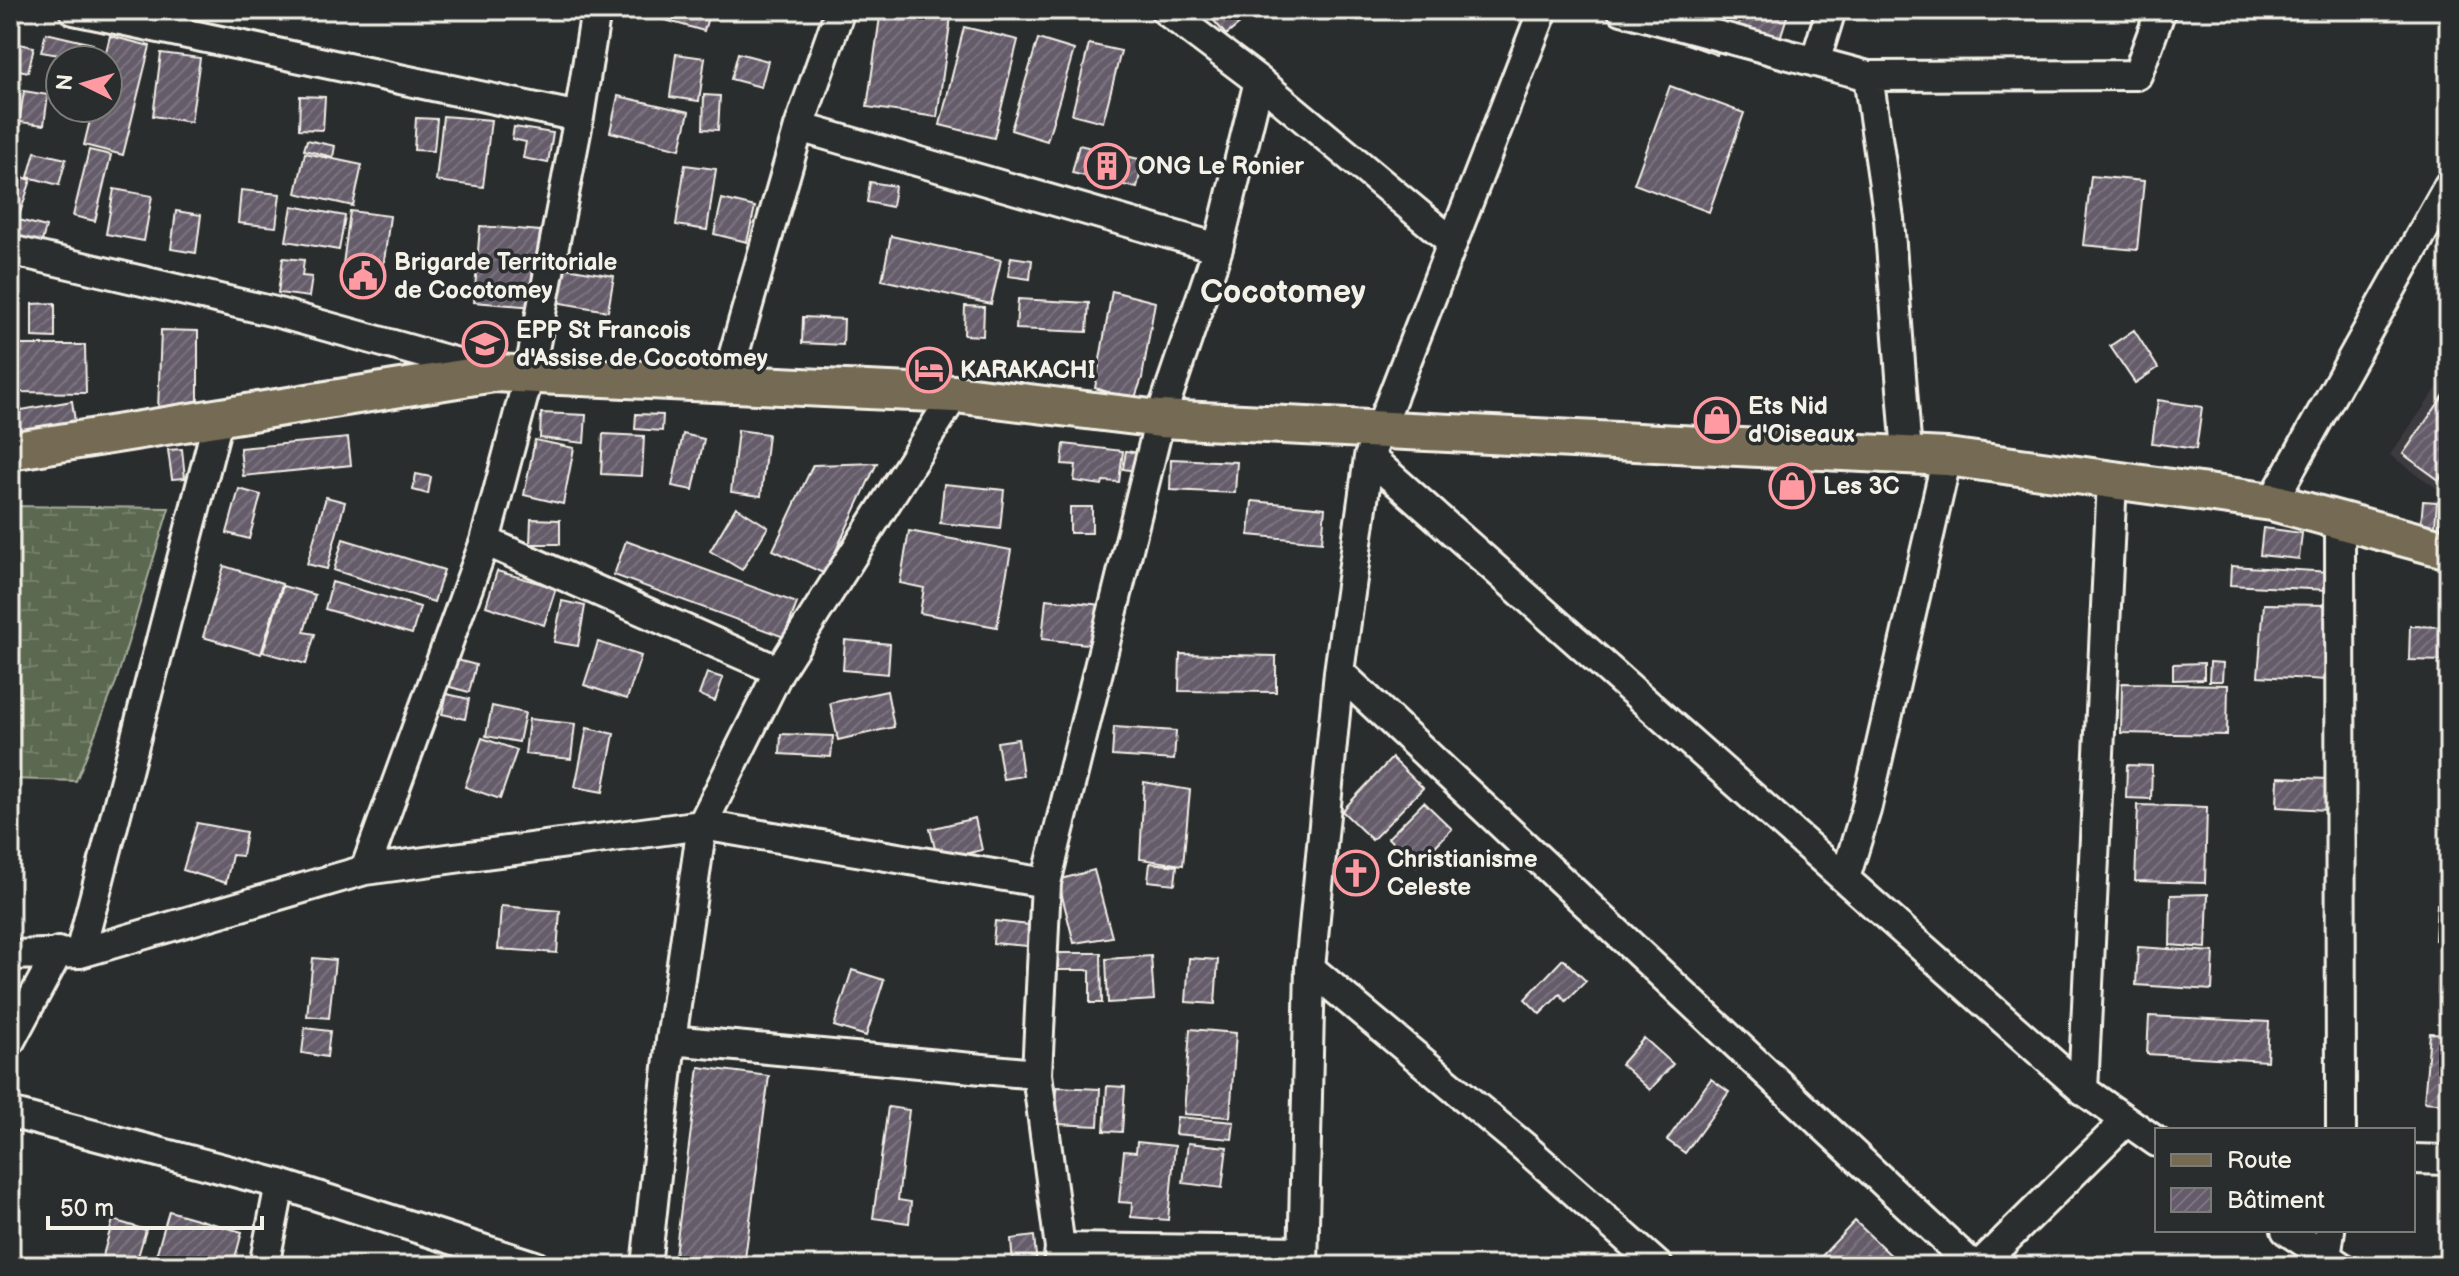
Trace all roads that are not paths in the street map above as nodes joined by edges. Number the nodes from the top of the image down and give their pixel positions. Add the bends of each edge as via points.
1 (74, 10) edge
2 (596, 10) edge
3 (840, 10) edge
4 (1165, 10) edge
5 (1543, 10) edge
6 (1622, 10) edge
7 (1831, 10) edge
8 (2161, 10) edge
9 (1815, 62) junction
10 (1868, 76) junction
11 (1259, 81) junction
12 (579, 117) junction
13 (799, 127) junction
14 (2449, 185) edge
15 (1451, 241) junction
16 (1218, 248) junction
17 (10, 250) edge
18 (511, 374) junction
19 (725, 385) junction
20 (955, 394) junction
21 (219, 416) junction
22 (1160, 419) junction
23 (1375, 443) junction
24 (10, 451) edge
25 (1907, 454) junction
26 (1947, 457) junction
27 (2112, 480) junction
28 (2272, 502) junction
29 (2340, 520) junction
30 (485, 541) junction
31 (2449, 550) edge
32 (779, 671) junction
33 (1339, 672) junction
34 (702, 825) junction
35 (365, 870) junction
36 (1845, 878) junction
37 (1046, 883) junction
38 (69, 952) junction
39 (10, 955) edge
40 (1310, 968) junction
41 (671, 1040) junction
42 (10, 1041) edge
43 (1037, 1074) junction
44 (2083, 1090) junction
45 (10, 1113) edge
46 (2126, 1121) junction
47 (2341, 1128) edge
48 (2155, 1141) edge
49 (2415, 1159) edge
50 (2449, 1160) edge
51 (280, 1184) junction
52 (2290, 1232) edge
53 (2332, 1251) edge
54 (1059, 1257) edge
55 (1302, 1259) edge
56 (264, 1266) edge
57 (535, 1266) edge
58 (646, 1266) edge
59 (1658, 1266) edge
60 (1973, 1266) edge
61 (1979, 1266) edge

1 - 12 street
2 - 12 street
3 - 13 street
4 - 11 street
5 - 15 street
6 - 9 street
7 - 9 street
8 - 10 street via 2137,75
9 - 10 street
10 - 25 street via 1889,219
11 - 15 street
11 - 16 street
12 - 18 street
13 - 16 street
13 - 19 street
14 - 28 street
15 - 23 street
16 - 22 street
17 - 18 street
18 - 19 main road
18 - 21 main road
18 - 30 street
19 - 20 main road
20 - 22 main road
20 - 32 street
21 - 24 main road
21 - 38 street
22 - 23 main road
22 - 37 street
23 - 25 main road
23 - 33 street
23 - 36 street
25 - 26 main road
26 - 27 main road
26 - 36 street via 1866,810
27 - 28 main road
27 - 44 street
28 - 29 main road
29 - 31 main road
29 - 47 street
30 - 32 street
30 - 35 street
32 - 34 street
33 - 40 street
33 - 60 street
34 - 35 street
34 - 37 street
34 - 41 street
35 - 38 street
36 - 44 street
37 - 43 street
38 - 39 street
38 - 42 street
40 - 55 street
40 - 59 street
41 - 43 street
41 - 58 street
43 - 54 street
44 - 46 street
45 - 51 street
46 - 48 street
46 - 61 street
49 - 50 street
51 - 56 street
51 - 57 street
52 - 53 street
54 - 55 street

